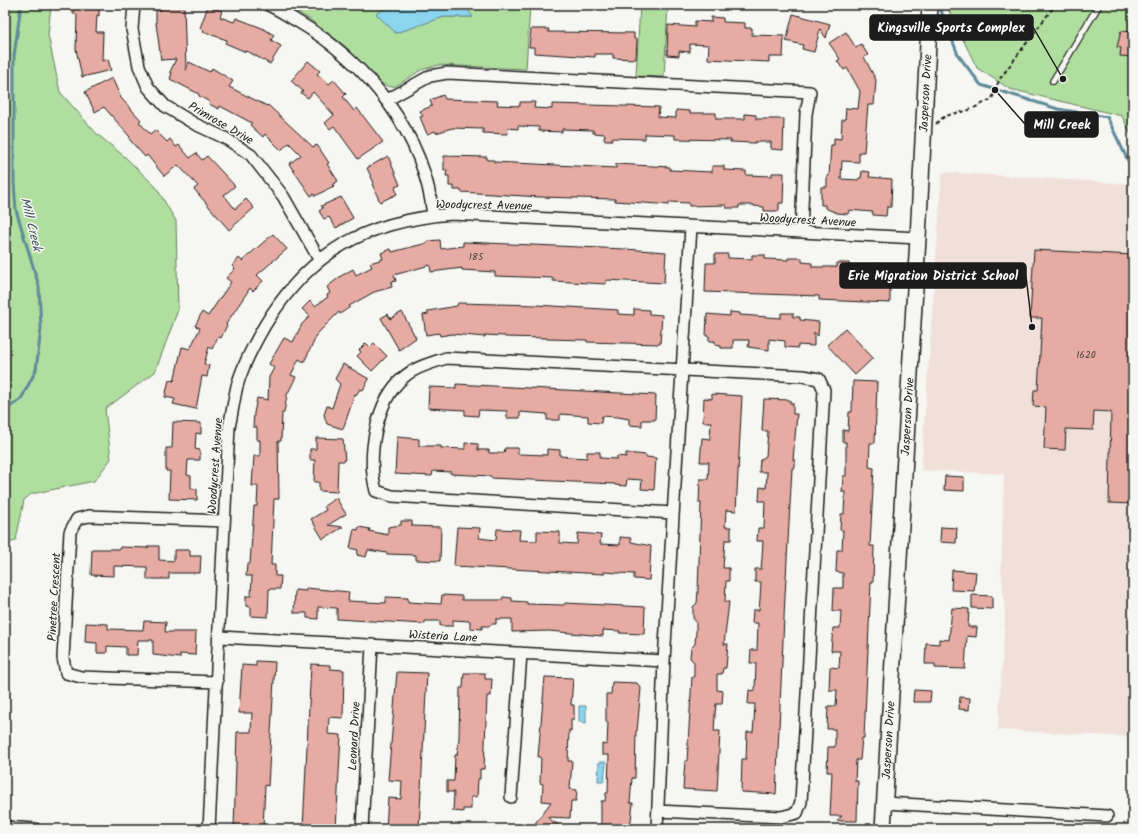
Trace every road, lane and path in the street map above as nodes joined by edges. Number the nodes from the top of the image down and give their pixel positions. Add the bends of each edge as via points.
1 (134, 5) edge
2 (268, 5) edge
3 (930, 5) edge
4 (1054, 5) edge
5 (1099, 5) edge
6 (1053, 81) dead end
7 (387, 100) junction
8 (936, 131) dead end
9 (433, 216) junction
10 (691, 226) junction
11 (800, 232) junction
12 (918, 238) junction
13 (319, 259) junction
14 (683, 370) junction
15 (673, 513) junction
16 (224, 521) junction
17 (220, 636) junction
18 (372, 645) junction
19 (520, 653) junction
20 (664, 661) junction
21 (217, 682) junction
22 (511, 797) dead end
23 (885, 803) junction
24 (658, 811) junction
25 (1107, 816) dead end
26 (5, 827) edge
27 (35, 829) edge
28 (209, 829) edge
29 (362, 829) edge
30 (657, 829) edge
31 (883, 829) edge

1 - 13 street, Primrose Drive via 132,29 138,66 148,87 165,106 225,138 250,155 284,196
2 - 7 street via 314,31 345,56
3 - 12 street, Jasperson Drive
4 - 8 path via 999,80 992,98 969,110 942,118 936,124
5 - 6 lane
7 - 9 street via 422,168
7 - 11 street via 430,76 447,73 810,92 806,114
9 - 10 street, Woodycrest Avenue via 452,214
9 - 13 street, Woodycrest Avenue via 379,227 348,241
10 - 11 street, Woodycrest Avenue
10 - 14 street
11 - 12 street, Woodycrest Avenue
12 - 23 street, Jasperson Drive
13 - 16 street, Woodycrest Avenue via 273,312 251,349 237,385 229,428
14 - 15 street
14 - 15 street via 446,358 404,376 387,397 377,422 372,477 376,491 392,496
14 - 24 street via 818,378 824,390 802,794 797,814 781,816
15 - 20 street
16 - 17 street, Woodycrest Avenue
16 - 21 street, Pinetree Crescent via 90,516 77,519 70,532 63,658 66,673 81,677
17 - 18 street, Wisteria Lane
17 - 21 street, Woodycrest Avenue
18 - 19 street, Wisteria Lane
18 - 29 street, Leonard Drive
19 - 20 street, Wisteria Lane
19 - 22 street
20 - 24 street
21 - 28 street, Woodycrest Avenue
23 - 25 street
23 - 31 street, Jasperson Drive
24 - 30 street
26 - 27 street

